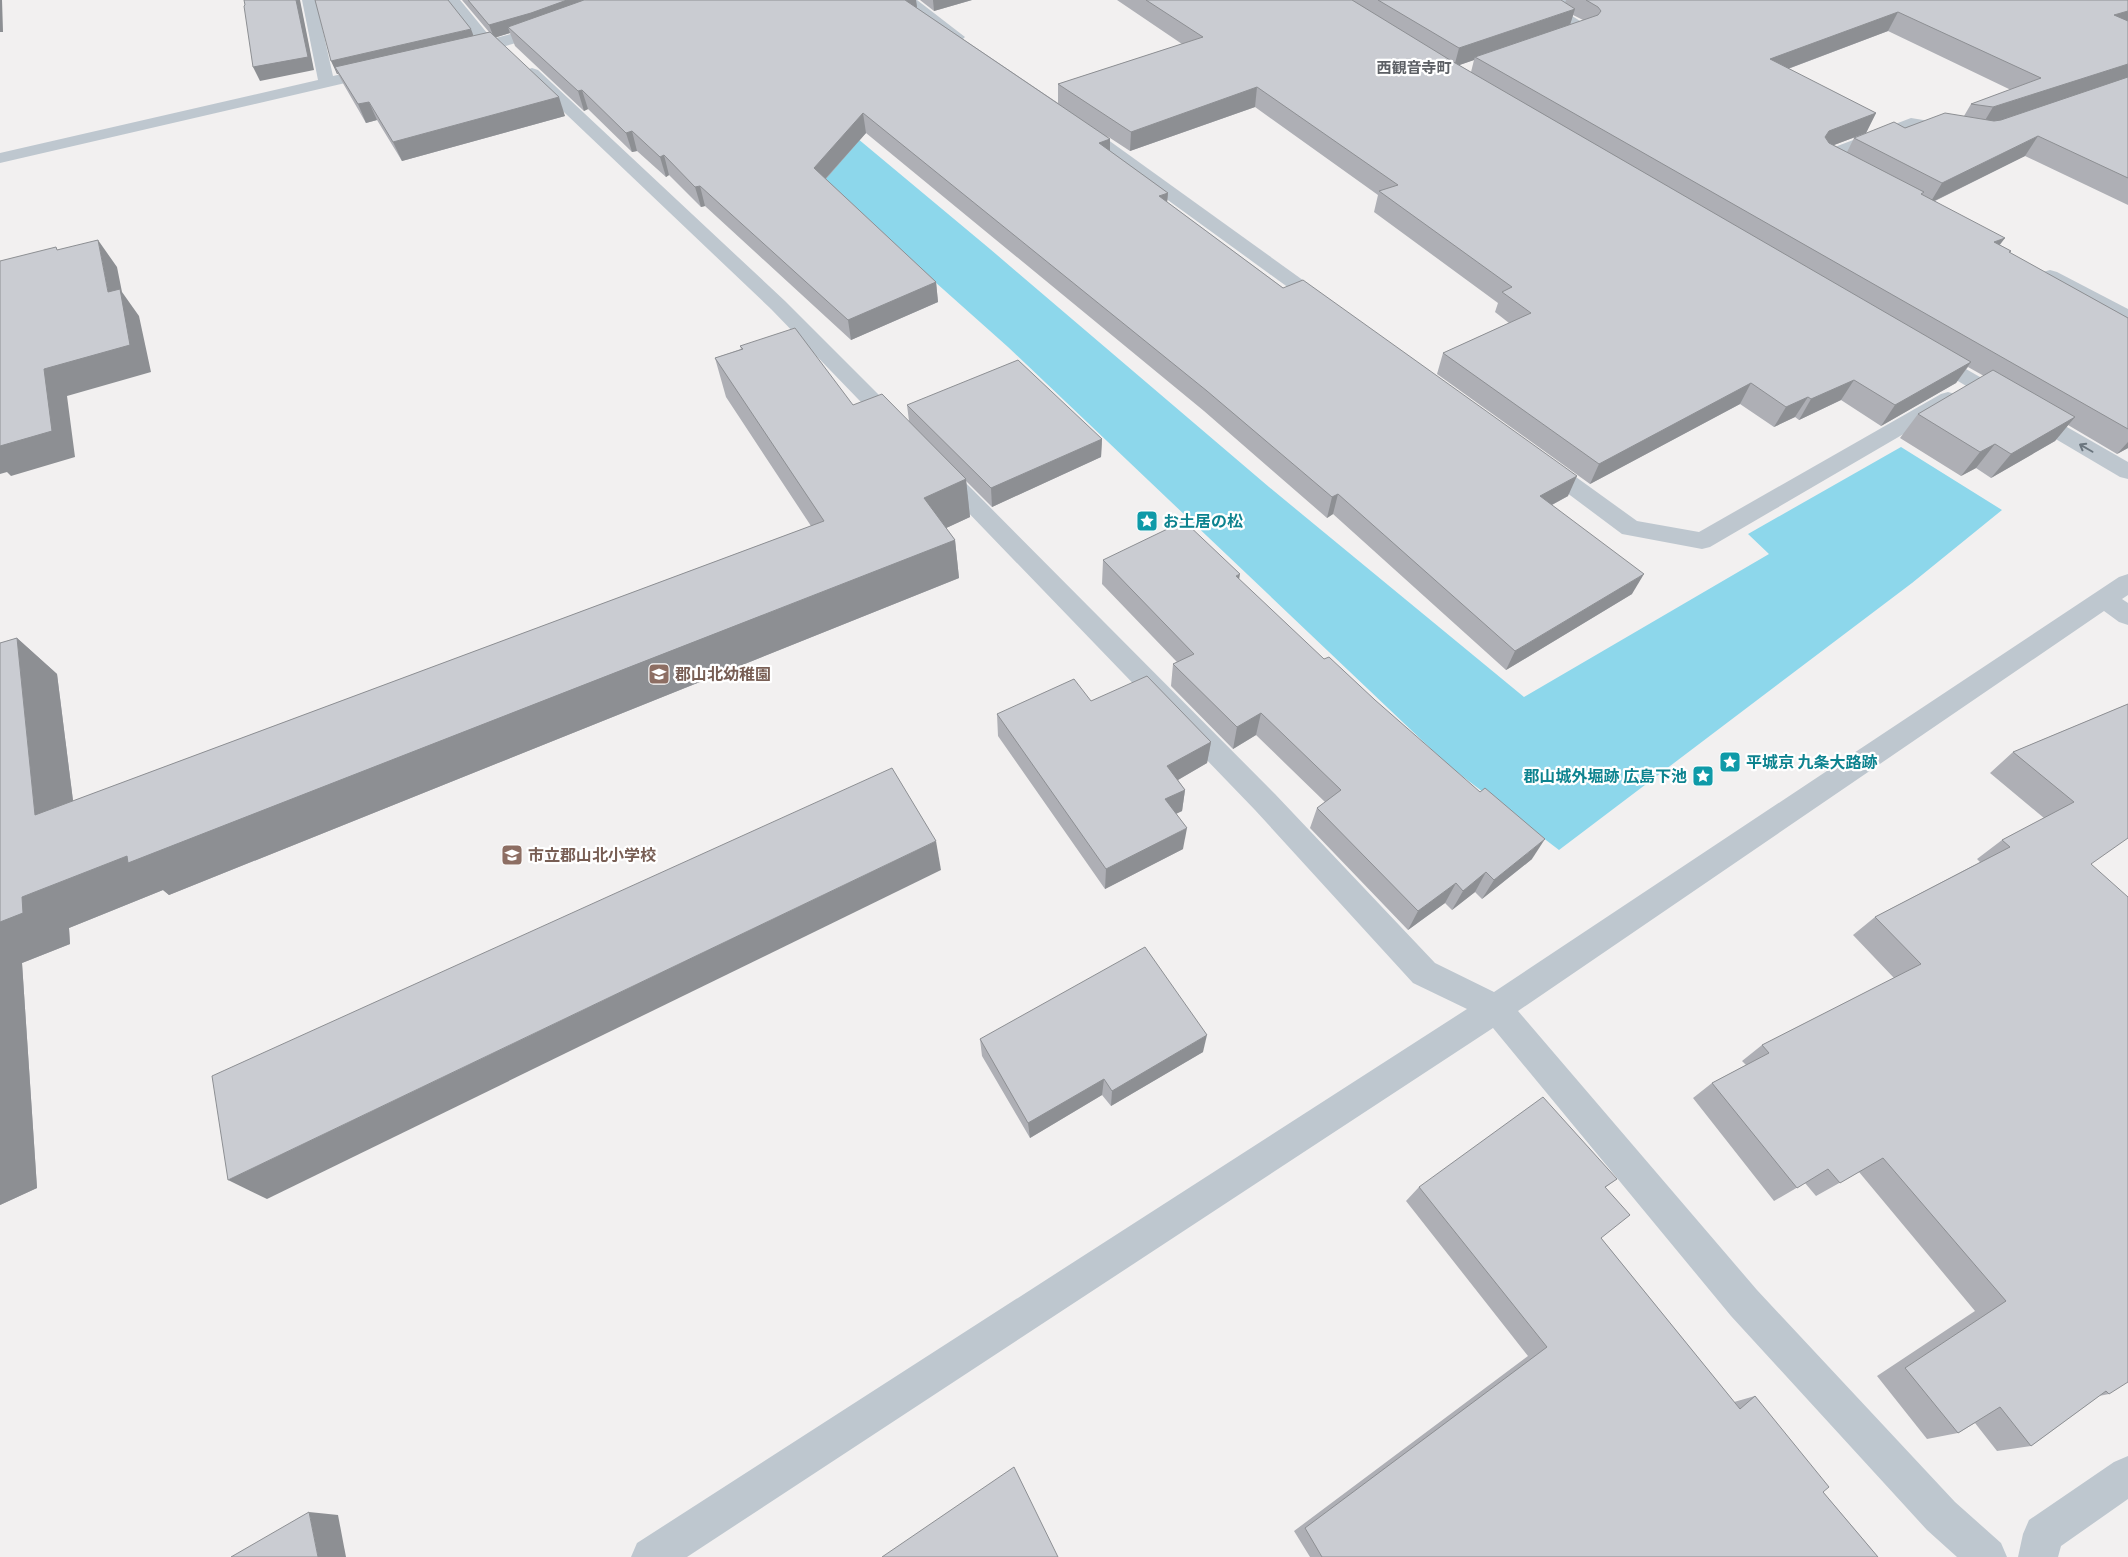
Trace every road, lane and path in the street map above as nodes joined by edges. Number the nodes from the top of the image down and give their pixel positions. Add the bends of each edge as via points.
1 (309, 0) edge
2 (452, 0) edge
3 (908, 0) edge
4 (1571, 0) edge
5 (559, 25) edge
6 (1547, 43) edge
7 (494, 44) junction
8 (969, 46) edge
9 (451, 54) edge
10 (394, 67) edge
11 (327, 83) junction
12 (1061, 116) edge
13 (1973, 133) edge
14 (0, 158) edge
15 (1860, 175) edge
16 (2033, 267) edge
17 (2128, 317) edge
18 (1343, 318) edge
19 (1915, 348) edge
20 (1975, 383) junction
21 (1526, 452) edge
22 (2128, 472) edge
23 (2120, 599) edge
24 (1496, 1008) junction
25 (2128, 1476) edge
26 (651, 1557) edge
27 (1987, 1557) edge
28 (2038, 1557) edge

1 - 11 street
2 - 7 street
3 - 8 street
4 - 6 street via 1547,7 1585,30
5 - 7 street
7 - 9 street
7 - 24 street via 778,304 1266,802 1424,973
10 - 11 street
11 - 14 street
12 - 18 street via 1095,137
13 - 15 street via 1911,123 1825,157
16 - 17 street
19 - 20 street
20 - 21 street via 1702,541 1630,528
22 -> 20 street
23 - 24 street
24 - 26 street
24 - 27 street via 1744,1303 1941,1516
25 - 28 street via 2042,1534

